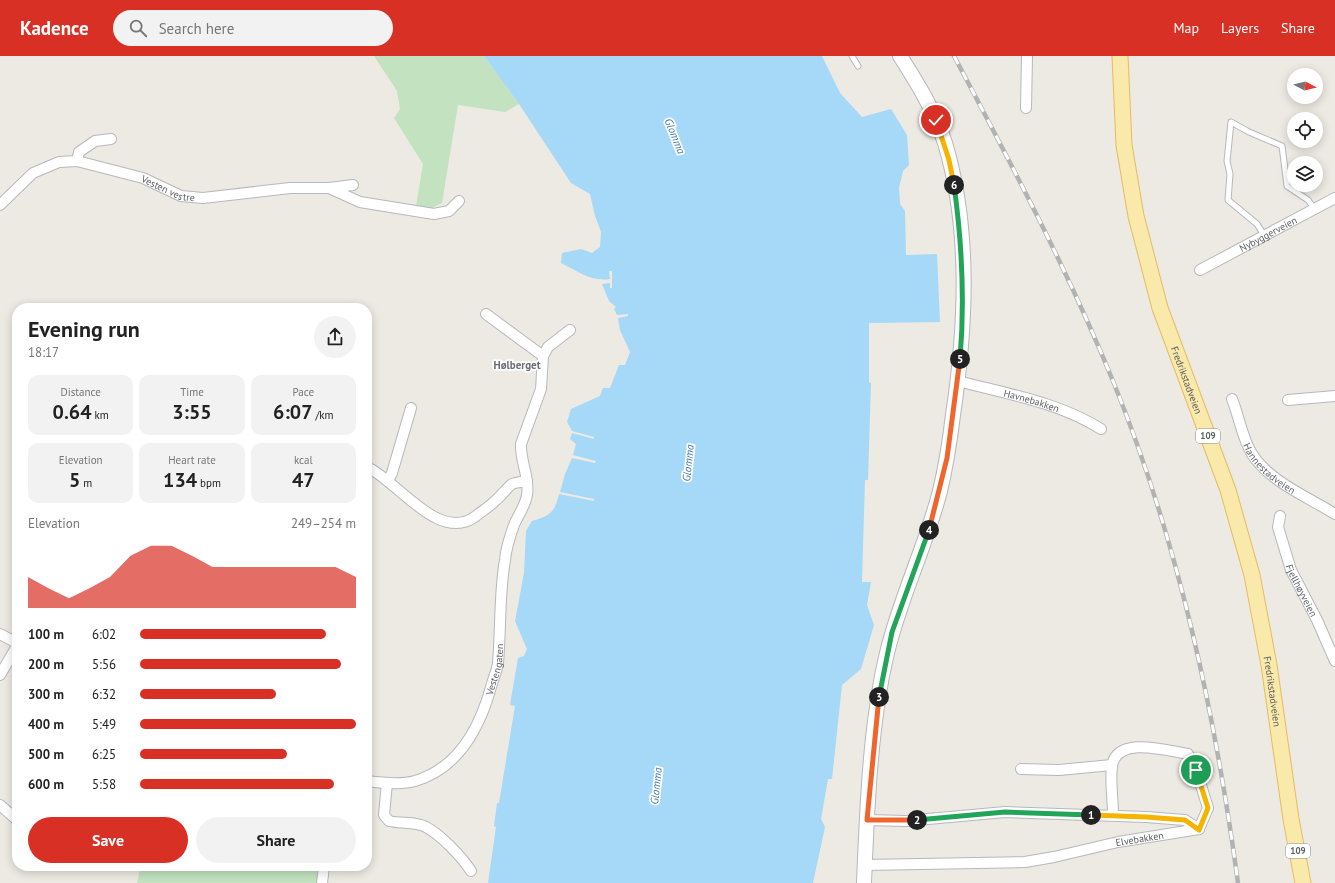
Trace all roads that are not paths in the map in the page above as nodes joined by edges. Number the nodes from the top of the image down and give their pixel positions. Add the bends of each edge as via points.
1 (852, 56) edge
2 (900, 56) edge
3 (1027, 56) edge
4 (1120, 56) edge
5 (858, 66) dead end
6 (1026, 108) dead end
7 (111, 139) dead end
8 (77, 162) junction
9 (353, 185) dead end
10 (329, 188) junction
11 (1335, 198) edge
12 (459, 201) dead end
13 (0, 205) edge
14 (1314, 208) junction
15 (1264, 236) junction
16 (1200, 270) dead end
17 (486, 314) dead end
18 (570, 330) dead end
19 (543, 356) junction
20 (958, 381) junction
21 (1335, 396) edge
22 (1232, 399) dead end
23 (1288, 400) dead end
24 (411, 408) dead end
25 (1101, 429) dead end
26 (372, 470) edge
27 (388, 481) junction
28 (527, 481) junction
29 (1335, 514) edge
30 (1280, 516) dead end
31 (0, 634) edge
32 (12, 640) edge
33 (12, 655) edge
34 (1335, 661) edge
35 (0, 675) edge
36 (1112, 765) junction
37 (1021, 769) dead end
38 (372, 782) edge
39 (387, 783) junction
40 (0, 805) edge
41 (1113, 815) junction
42 (12, 816) edge
43 (1290, 819) junction
44 (867, 820) junction
45 (1199, 830) junction
46 (865, 864) junction
47 (323, 871) edge
48 (471, 871) dead end
49 (322, 883) edge
50 (864, 883) edge
51 (1294, 883) edge
52 (1303, 883) edge

1 - 5 lane
2 - 20 main road via 936,120 954,185 962,272
3 - 6 street
4 - 43 main road, Fredrikstadveien / 109 via 1124,145 1136,216 1160,308 1228,490 1252,575 1270,665
7 - 8 street via 95,141 79,152
8 - 10 street, Vesten vestre via 143,178 181,196 203,198 290,188
8 - 13 street, Vesten vestre via 59,162 32,173
9 - 10 street, Vesten vestre
10 - 12 street via 360,202 434,214 449,211
11 - 14 street, Nybyggerveien
14 - 15 street, Nybyggerveien
14 - 15 lane via 1308,200 1287,186 1282,146 1231,122 1227,161 1230,174 1228,200 1257,224
15 - 16 street, Nybyggerveien
17 - 19 street
18 - 19 street via 548,347
19 - 28 street, Vestengaten via 541,389 521,444 520,453
20 - 25 street, Havnebakken via 1018,395 1064,410
20 - 44 main road via 940,491 892,632 881,682
21 - 23 street
22 - 29 street, Hannestadveien via 1246,441 1260,464 1276,478
24 - 27 street
26 - 27 street
27 - 28 street via 436,519 461,523 494,503 514,483
28 - 39 street, Vestengaten via 524,507 514,525 505,560 498,664 476,730 448,764 434,774 414,782
30 - 34 street, Fjellhøyveien via 1278,527 1291,570
31 - 32 street
33 - 35 street
36 - 37 street via 1059,770
36 - 41 street
36 - 45 street via 1119,752 1135,746 1188,754 1208,808
38 - 39 street, Vestengaten
39 - 48 street via 384,815 389,822 426,827 464,860
40 - 42 street
41 - 44 street via 1005,812 906,821
41 - 45 street via 1185,820
43 - 51 main road, Fredrikstadveien / 109
43 - 52 main road, Fredrikstadveien / 109
44 - 46 main road
45 - 46 street, Elvebakken via 1118,842 1025,862
46 - 50 main road
47 - 49 street

